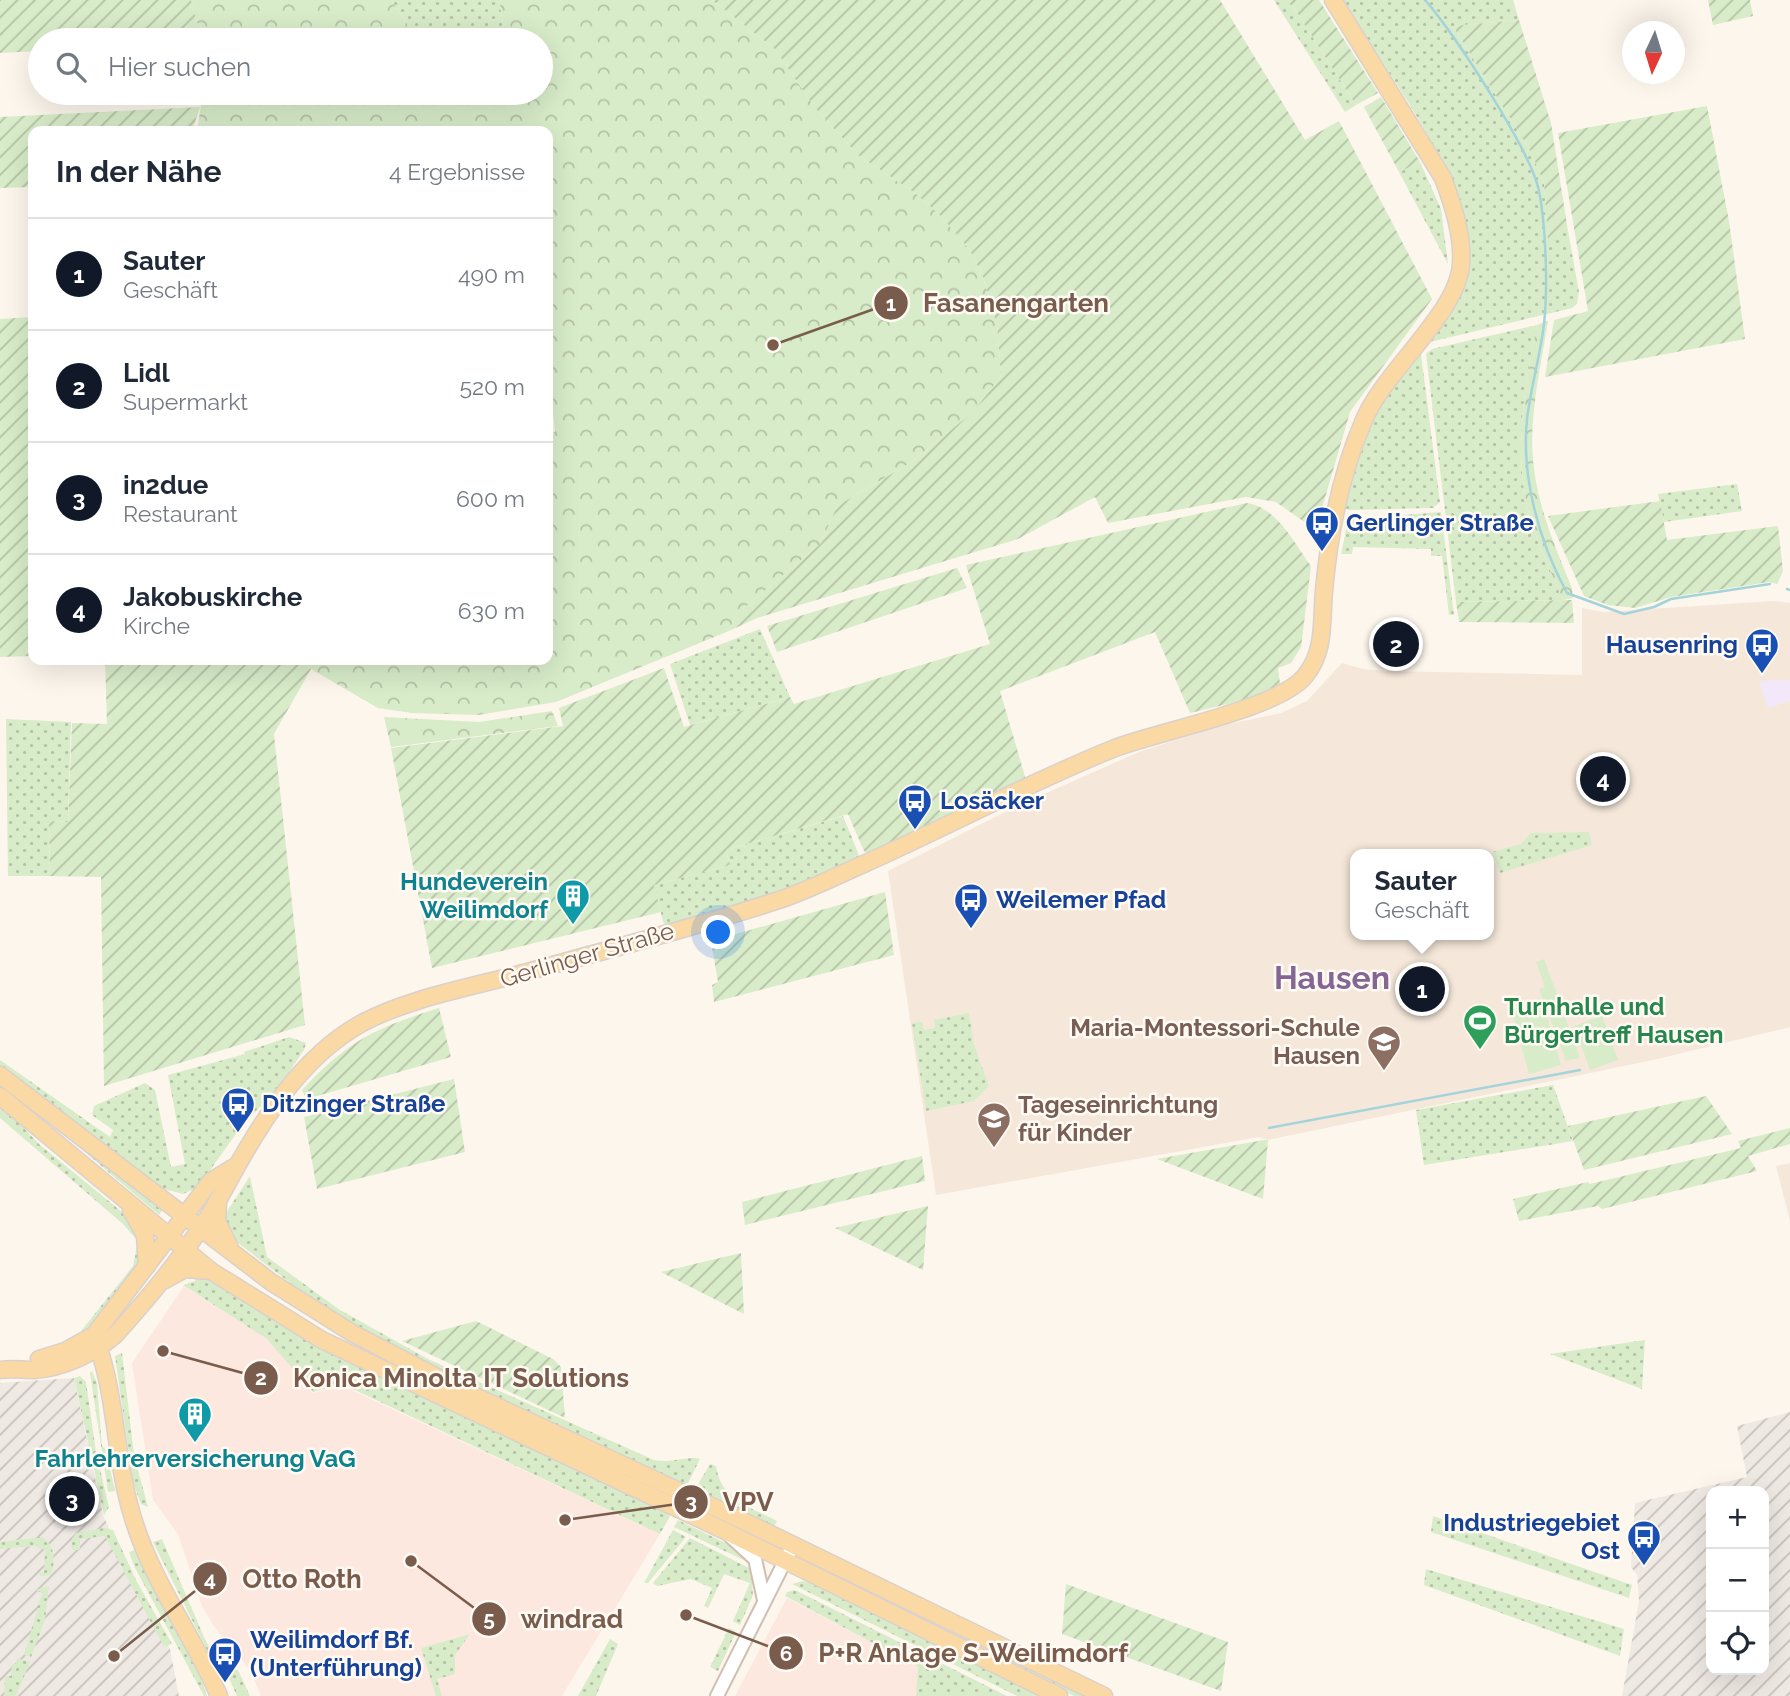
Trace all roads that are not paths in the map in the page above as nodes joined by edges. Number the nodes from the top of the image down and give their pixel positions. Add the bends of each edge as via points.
1 (1333, 0) edge
2 (0, 1075) edge
3 (0, 1096) edge
4 (234, 1167) junction
5 (218, 1198) junction
6 (131, 1205) junction
7 (184, 1216) junction
8 (199, 1227) junction
9 (169, 1237) junction
10 (184, 1249) junction
11 (230, 1252) junction
12 (147, 1266) junction
13 (211, 1270) junction
14 (160, 1280) junction
15 (97, 1341) junction
16 (3, 1369) edge
17 (724, 1531) junction
18 (793, 1545) junction
19 (785, 1561) junction
20 (765, 1600) junction
21 (219, 1696) edge
22 (717, 1696) edge
23 (1059, 1696) edge
24 (1104, 1696) edge

1 - 4 main road, Gerlinger Straße via 1443,178 1454,208 1461,261 1453,293 1370,404 1354,442 1331,546 1322,638 1306,676 1269,701 1113,749 806,890 380,1014 323,1050 276,1105
2 - 7 main road
3 - 6 main road
4 - 5 main road, Gerlinger Straße
4 - 7 main road, Gerlinger Straße via 211,1181
5 - 8 main road, Gerlinger Straße
5 - 11 main road via 217,1221 230,1242
6 - 9 main road
6 - 12 main road via 132,1217 145,1236
7 - 8 main road
7 - 9 main road, Gerlinger Straße
8 - 10 main road, Gerlinger Straße
8 - 11 main road
9 - 10 main road
9 - 12 main road, Gerlinger Straße
10 - 13 main road
10 - 14 main road, Gerlinger Straße
11 - 18 main road via 371,1344
12 - 15 main road, Gerlinger Straße
13 - 14 main road via 185,1269 169,1280
13 - 17 main road via 322,1339
14 - 15 main road, Gerlinger Straße via 128,1321
15 - 16 main road
15 - 21 main road via 124,1487 142,1545
17 - 19 main road
17 - 20 street via 755,1559
18 - 19 street
18 - 24 main road
19 - 20 street
19 - 23 main road
20 - 22 street

